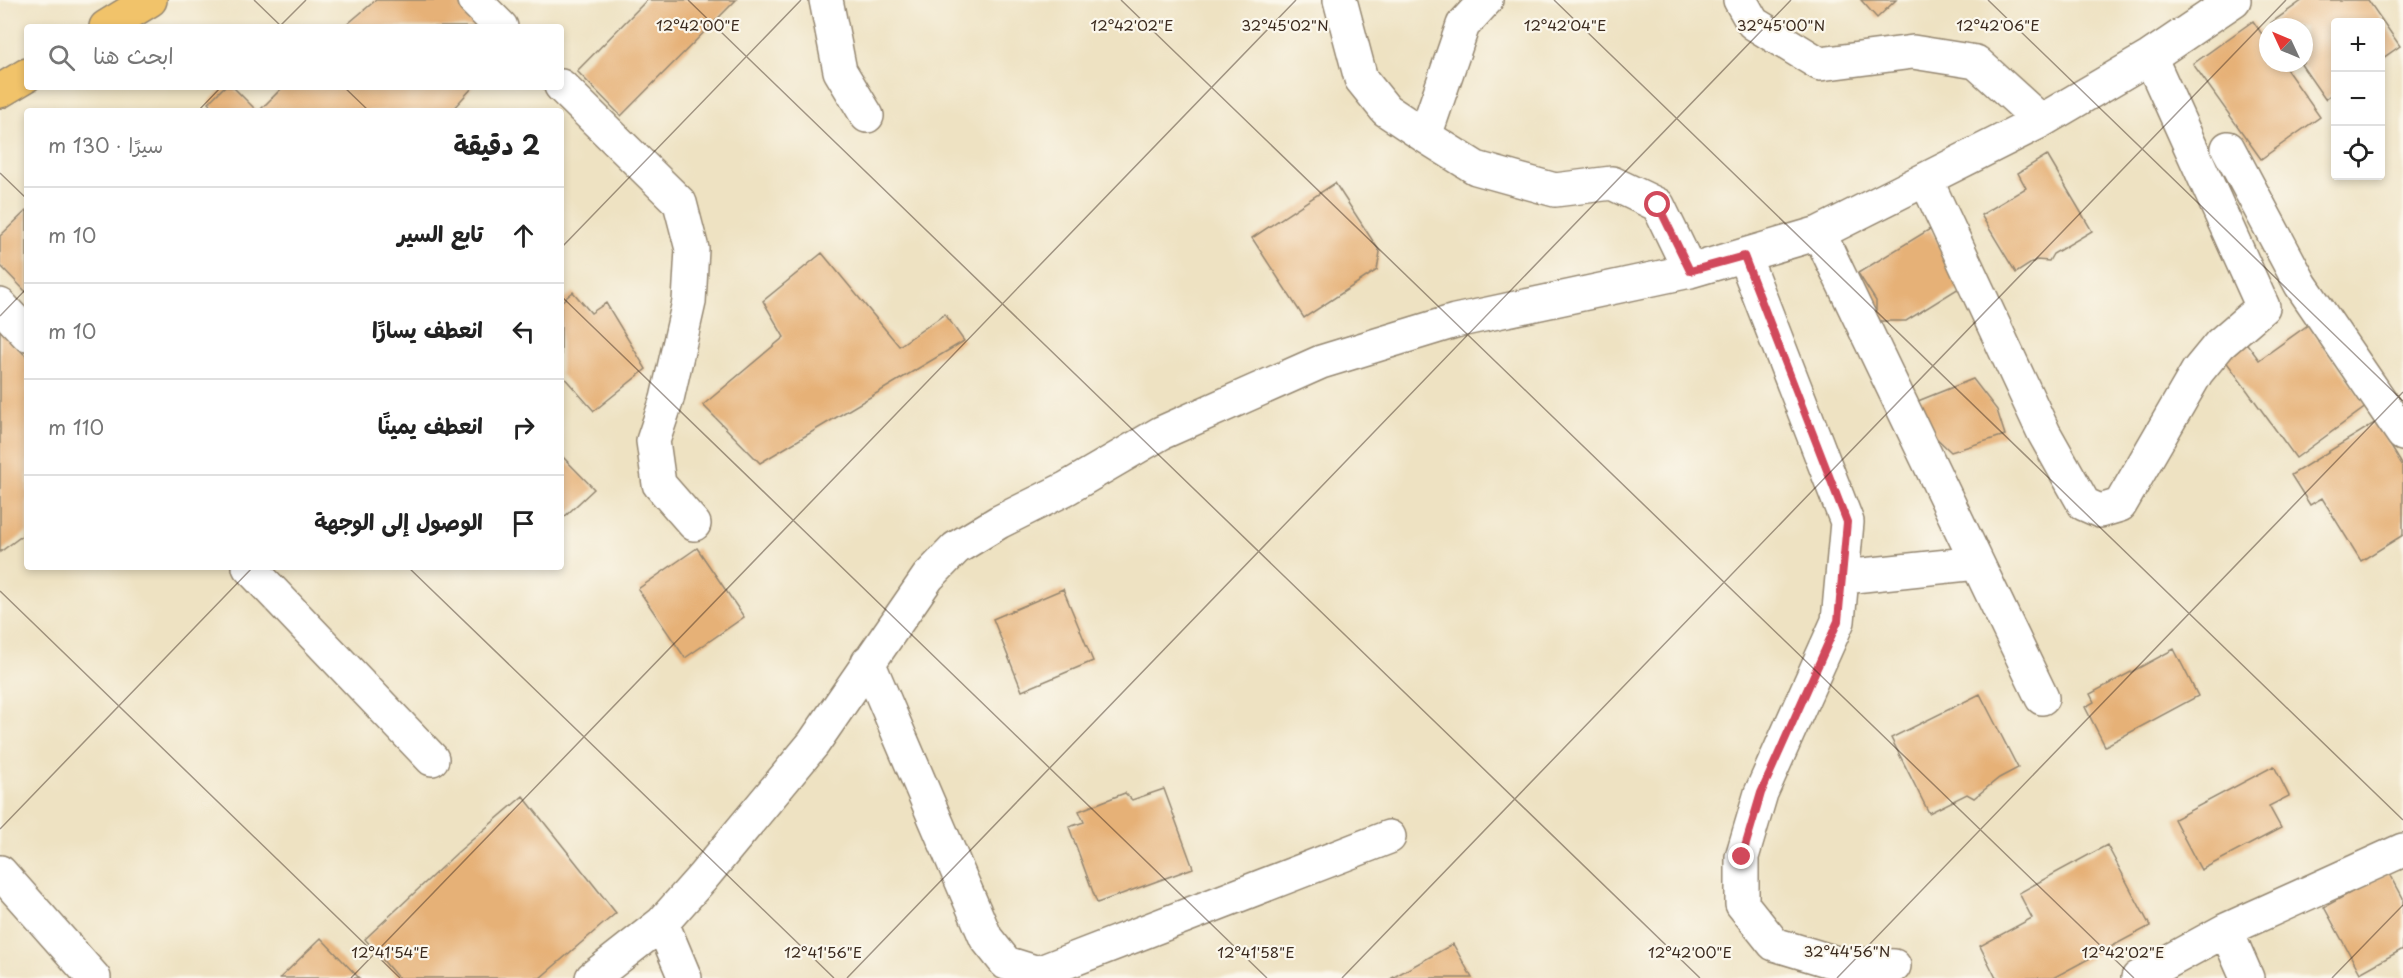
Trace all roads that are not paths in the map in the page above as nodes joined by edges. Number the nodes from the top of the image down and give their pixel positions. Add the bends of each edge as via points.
1 (150, 0) edge
2 (474, 0) edge
3 (826, 0) edge
4 (1340, 0) edge
5 (1486, 0) edge
6 (1740, 0) edge
7 (2234, 0) edge
8 (111, 24) edge
9 (498, 24) edge
10 (2150, 57) junction
11 (24, 77) edge
12 (564, 89) edge
13 (0, 91) edge
14 (867, 116) dead end
15 (2041, 121) junction
16 (1425, 136) junction
17 (2228, 148) dead end
18 (1926, 180) junction
19 (1819, 233) junction
20 (1744, 256) junction
21 (1690, 271) junction
22 (0, 281) edge
23 (0, 304) edge
24 (24, 305) edge
25 (24, 331) edge
26 (2403, 434) edge
27 (694, 524) dead end
28 (1977, 562) junction
29 (252, 570) edge
30 (1844, 577) junction
31 (868, 662) junction
32 (2042, 698) dead end
33 (432, 759) dead end
34 (1389, 837) dead end
35 (2403, 850) edge
36 (0, 872) edge
37 (662, 923) junction
38 (2226, 930) junction
39 (1894, 966) dead end
40 (94, 978) edge
41 (592, 978) edge
42 (685, 978) edge
43 (2138, 978) edge
44 (2247, 978) edge

1 - 8 highway
2 - 9 street
3 - 14 street via 840,71
4 - 16 street via 1361,79 1386,110
5 - 16 street via 1463,25
6 - 15 street via 1753,23 1820,64 1913,52 1976,62
7 - 10 street
10 - 15 street
10 - 18 street via 2263,307 2220,344 2197,372 2120,505 2100,511 2084,504 2044,433
11 - 13 highway
12 - 27 street via 680,203 692,249 689,302 668,399 653,441 659,484
15 - 18 street
16 - 21 street via 1476,168 1556,190 1612,183 1658,205
17 - 26 street via 2301,285
18 - 19 street
19 - 20 street
19 - 28 street
20 - 21 street
20 - 30 street via 1847,522
21 - 31 street via 1455,321 1321,362 1161,433 956,548 928,578
22 - 24 street
23 - 25 street
28 - 30 street
28 - 32 street
29 - 33 street
30 - 39 street via 1838,621 1761,793 1742,857 1742,904 1774,944 1838,963
31 - 34 street via 986,938 1006,963 1038,973
31 - 37 street via 813,744
35 - 38 street
36 - 40 street
37 - 41 street
37 - 42 street
38 - 43 street
38 - 44 street

